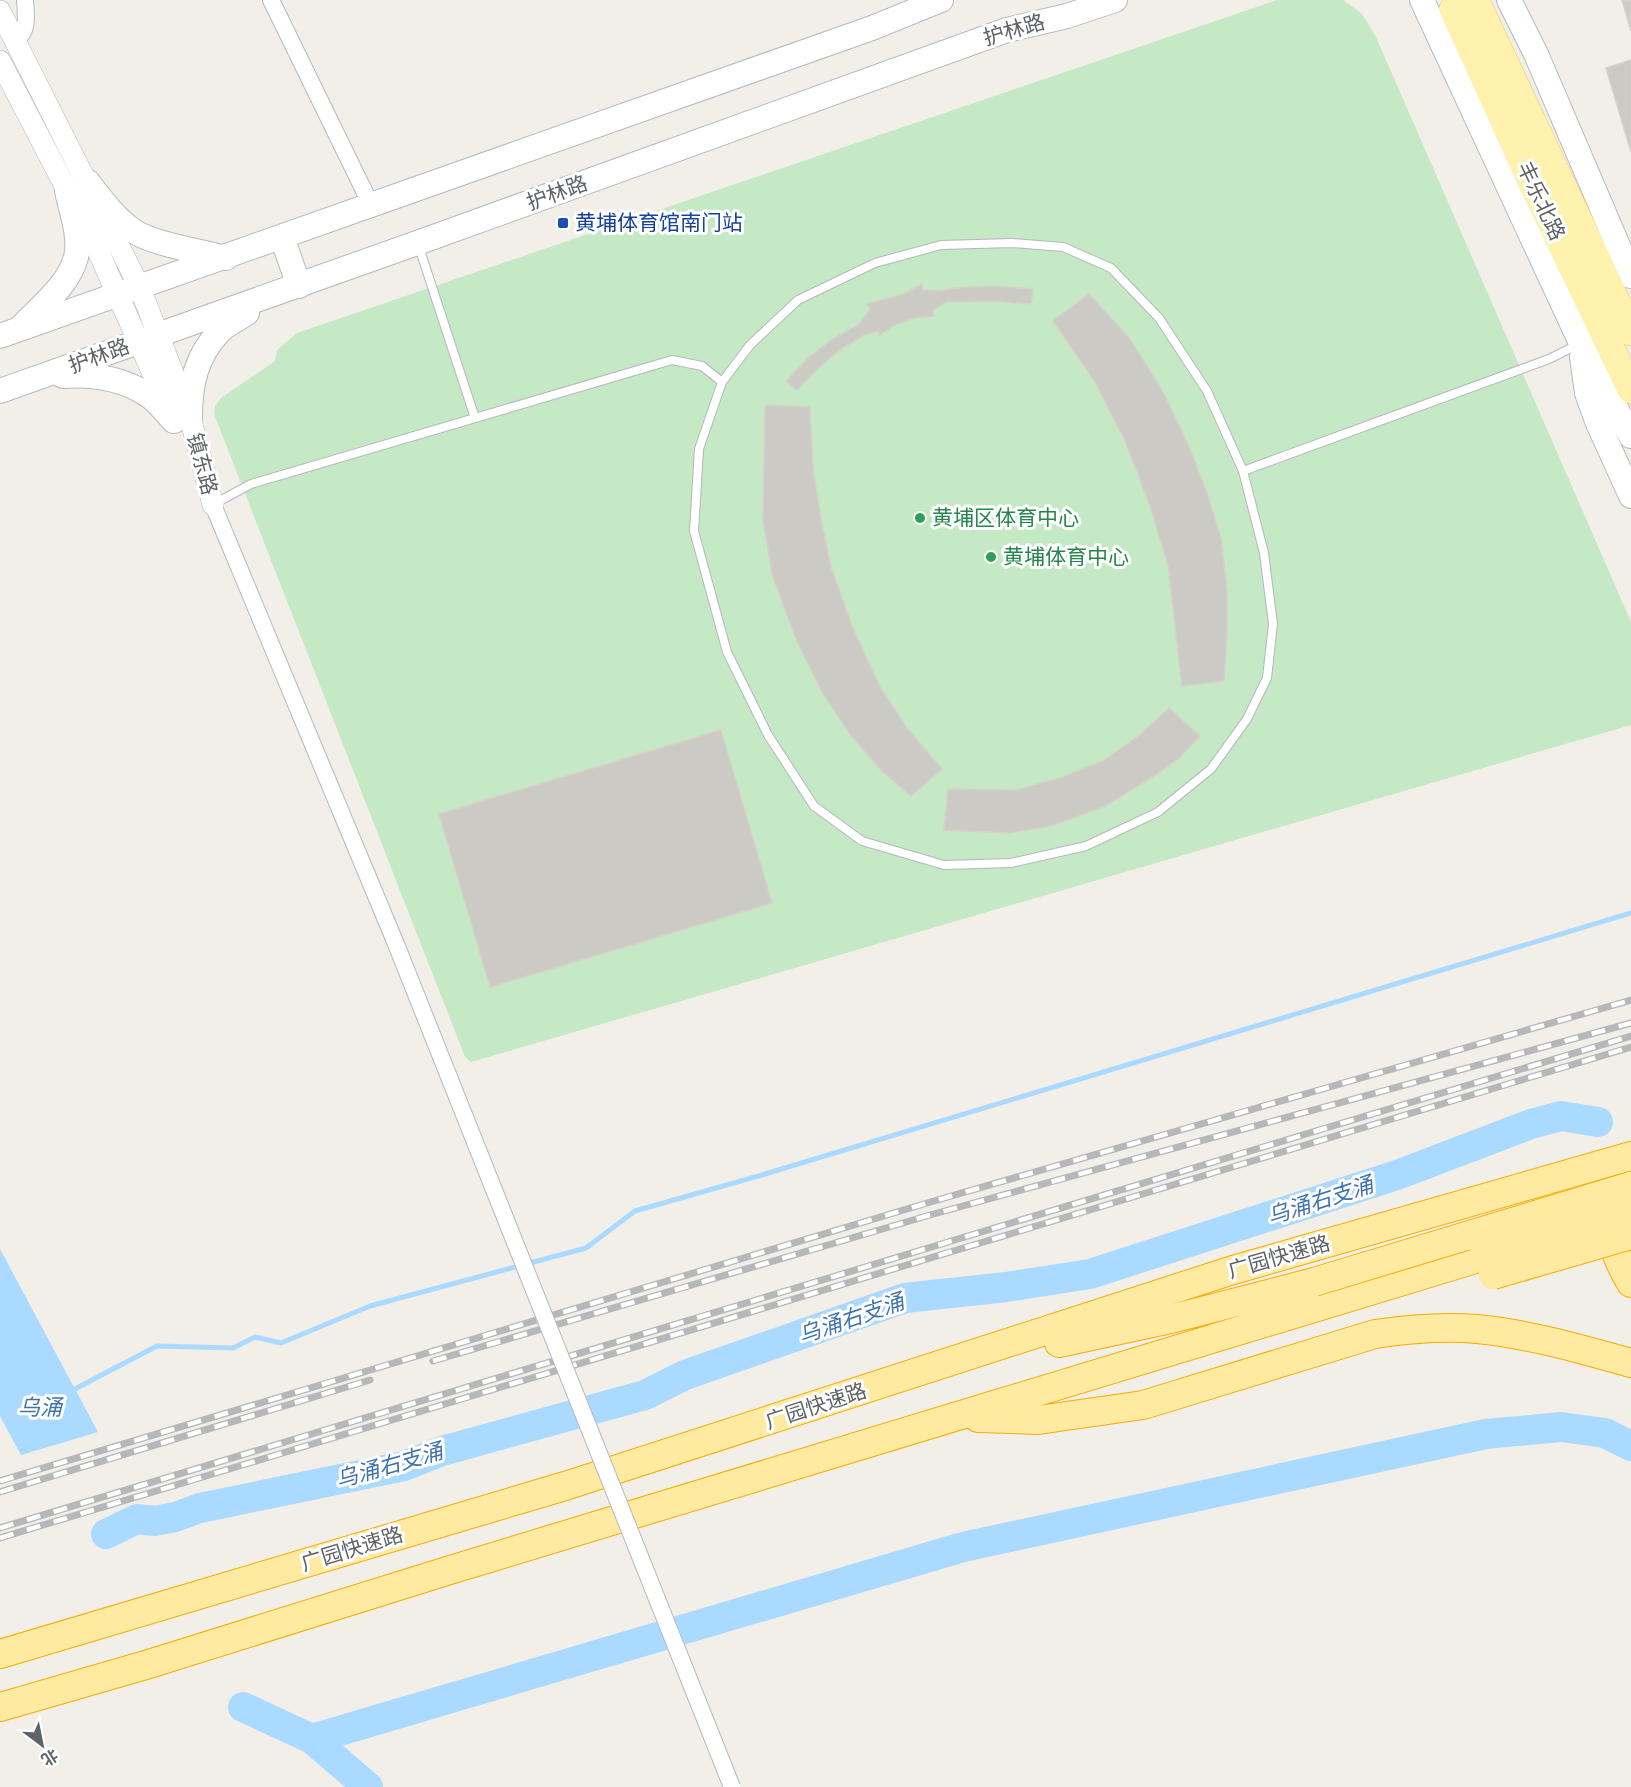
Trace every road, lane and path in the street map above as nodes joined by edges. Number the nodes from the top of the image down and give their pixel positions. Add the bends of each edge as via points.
1 (25, 0) edge
2 (272, 0) edge
3 (941, 0) edge
4 (1064, 0) edge
5 (1115, 0) edge
6 (1509, 0) edge
7 (1437, 4) edge
8 (0, 10) edge
9 (1007, 30) junction
10 (15, 42) junction
11 (0, 61) edge
12 (77, 187) junction
13 (371, 205) junction
14 (282, 237) junction
15 (417, 243) junction
16 (226, 258) junction
17 (1631, 276) edge
18 (299, 286) junction
19 (129, 292) junction
20 (272, 295) junction
21 (1631, 332) edge
22 (9, 333) edge
23 (149, 338) junction
24 (1581, 343) junction
25 (43, 376) junction
26 (722, 382) junction
27 (1631, 390) edge
28 (0, 391) edge
29 (475, 418) junction
30 (182, 419) junction
31 (1631, 436) edge
32 (1243, 471) junction
33 (1631, 496) edge
34 (213, 505) junction
35 (1631, 1155) edge
36 (1631, 1179) edge
37 (1631, 1186) edge
38 (1631, 1212) edge
39 (1631, 1235) edge
40 (1487, 1266) junction
41 (1631, 1283) edge
42 (1631, 1362) edge
43 (900, 1379) junction
44 (955, 1417) junction
45 (0, 1654) edge
46 (0, 1707) edge
47 (732, 1787) edge

1 - 10 street via 25,27
2 - 13 street
3 - 13 main road
4 - 9 main road
5 - 9 main road, 护林路
6 - 17 main road
7 - 21 main road, 丰乐北路
7 - 24 main road
7 - 27 main road, 丰乐北路 via 1530,179
8 - 10 street, 镇东路
9 - 15 main road, 护林路
10 - 12 street, 镇东路
11 - 12 street, 镇东路
12 - 16 main road via 134,232
12 - 19 street, 镇东路
12 - 22 main road via 76,257 53,294
13 - 14 main road
14 - 16 main road
14 - 18 main road
15 - 18 main road, 护林路
15 - 29 lane
16 - 19 main road
18 - 20 main road, 护林路
19 - 22 main road
19 - 23 street, 镇东路
20 - 23 main road, 护林路
20 - 30 main road via 221,330 207,347
23 - 25 main road, 护林路
23 - 30 street, 镇东路
24 - 31 main road
24 - 32 lane via 1549,360
24 - 33 main road via 1587,393
25 - 28 main road, 护林路
25 - 30 main road via 110,378 148,394
26 - 29 lane via 702,366 672,360
26 - 32 lane via 750,345 798,300 875,263 941,245 1012,243 1063,247 1111,268 1159,318 1207,391
26 - 32 lane via 699,449 694,531 727,652 768,735 814,806 862,841 944,865 1011,863 1086,846 1158,812 1211,769 1247,719 1267,678 1273,624 1264,553
29 - 34 lane via 251,484
30 - 34 street, 镇东路
34 - 47 street, bridge via 396,944
35 - 43 highway, 广园快速路 via 1233,1270
36 - 41 highway, bridge via 1620,1192 1611,1223 1612,1244
37 - 43 highway, bridge via 1314,1282 1175,1318
38 - 40 highway, bridge
39 - 40 highway, bridge
40 - 44 highway via 1392,1283
42 - 44 highway via 1506,1333 1408,1329 1366,1336 1143,1405 1038,1420
43 - 45 highway, 广园快速路 via 565,1486
44 - 46 highway

